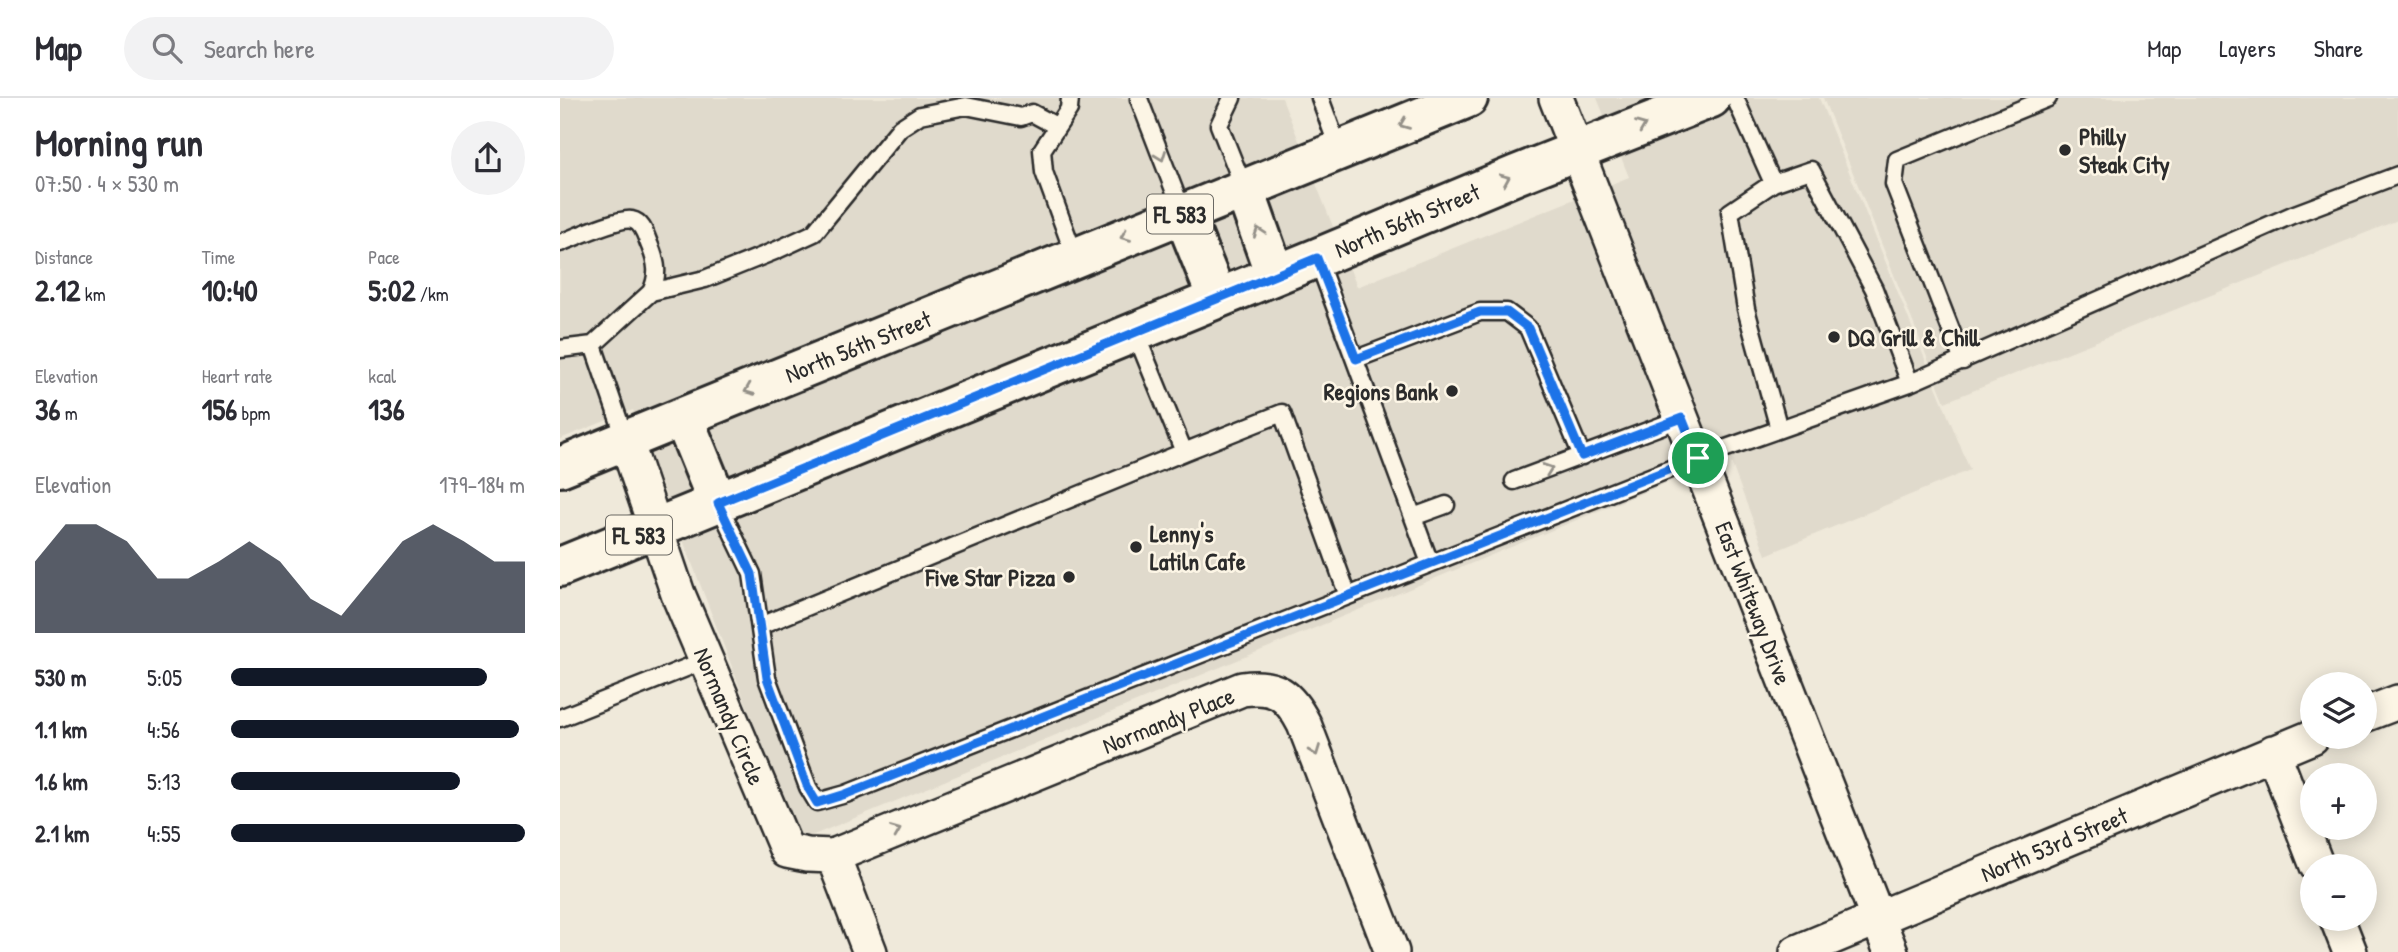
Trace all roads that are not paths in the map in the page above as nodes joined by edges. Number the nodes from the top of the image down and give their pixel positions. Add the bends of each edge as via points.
1 (1070, 98) edge
2 (1232, 98) edge
3 (1320, 98) edge
4 (1556, 98) edge
5 (1711, 98) edge
6 (1735, 98) edge
7 (2048, 98) edge
8 (1139, 99) edge
9 (1447, 102) edge
10 (1056, 126) junction
11 (1339, 150) junction
12 (1577, 152) junction
13 (2398, 175) edge
14 (1773, 183) junction
15 (1244, 188) junction
16 (1183, 213) junction
17 (560, 243) edge
18 (1074, 257) junction
19 (1317, 258) junction
20 (1275, 275) junction
21 (651, 292) junction
22 (1217, 298) junction
23 (1135, 332) junction
24 (593, 345) junction
25 (560, 349) edge
26 (1356, 359) junction
27 (1963, 361) junction
28 (1910, 383) junction
29 (683, 417) junction
30 (1682, 418) junction
31 (1779, 429) junction
32 (626, 440) junction
33 (1184, 452) junction
34 (1582, 456) junction
35 (1698, 458) junction
36 (560, 467) edge
37 (1514, 481) dead end
38 (718, 503) junction
39 (1446, 505) dead end
40 (1413, 517) junction
41 (657, 527) junction
42 (1430, 563) junction
43 (560, 566) edge
44 (1348, 596) junction
45 (760, 626) junction
46 (706, 660) junction
47 (2398, 702) edge
48 (2377, 710) edge
49 (560, 719) edge
50 (2300, 742) edge
51 (2273, 752) junction
52 (2312, 854) edge
53 (833, 856) junction
54 (1878, 918) junction
55 (2342, 931) edge
56 (870, 952) edge
57 (1392, 952) edge
58 (1797, 952) edge
59 (1891, 952) edge
60 (2350, 952) edge

1 - 10 lane via 1069,109
2 - 15 lane via 1219,125
3 - 11 lane
4 - 12 street, East Whiteway Drive
12 -> 5 main road, North 56th Street / FL 583
6 - 14 lane
7 - 27 lane via 1897,160 1894,184
8 -> 16 lane
9 -> 11 main road, North 56th Street / FL 583
10 - 18 lane via 1042,150 1044,172
10 - 21 lane via 1032,113 1021,117 966,106 920,115 900,128 814,233 705,279
11 - 15 main road, North 56th Street / FL 583
19 -> 12 main road, North 56th Street / FL 583
12 - 30 street, East Whiteway Drive
13 - 27 lane via 2292,215
14 - 28 lane via 1811,170 1874,289
14 - 31 lane via 1730,212 1746,309
15 - 16 main road, North 56th Street / FL 583
20 -> 15 main road
16 -> 18 main road, North 56th Street / FL 583
16 - 22 main road
17 - 21 lane via 632,220 644,232 657,265
18 -> 29 main road, North 56th Street / FL 583
19 - 20 main road, North 56th Street / FL 583
19 - 26 lane
20 - 22 main road, North 56th Street / FL 583
21 - 24 lane
22 - 23 main road, North 56th Street / FL 583
23 - 33 lane
23 - 38 main road, North 56th Street / FL 583
24 - 25 lane
24 - 32 lane
26 - 34 lane via 1480,312 1507,312 1528,328
26 - 40 lane
27 - 28 lane
28 - 31 lane
29 - 32 main road, North 56th Street / FL 583
29 - 38 main road
30 - 34 lane
30 - 35 street, East Whiteway Drive
31 - 35 lane
32 - 36 main road, North 56th Street / FL 583
32 - 41 street, Normandy Circle
33 - 44 lane via 1282,412
33 - 45 lane
37 -> 34 lane
35 - 42 lane
35 - 54 street, East Whiteway Drive
38 - 41 main road, North 56th Street / FL 583
38 - 45 lane via 752,574
39 - 40 lane
40 - 42 lane
41 - 43 main road, North 56th Street / FL 583
41 - 46 street, Normandy Circle
42 - 44 lane
44 - 45 lane via 817,803 767,678
46 - 49 lane
46 - 53 street, Normandy Circle via 787,851
47 - 48 street
50 - 51 street, North 53rd Street
51 - 52 street
51 - 54 street, North 53rd Street
53 - 56 street
53 -> 57 street, Normandy Place via 1242,689 1262,686 1288,699 1304,724
54 - 58 street, North 53rd Street
54 - 59 street, East Whiteway Drive
55 - 60 street

